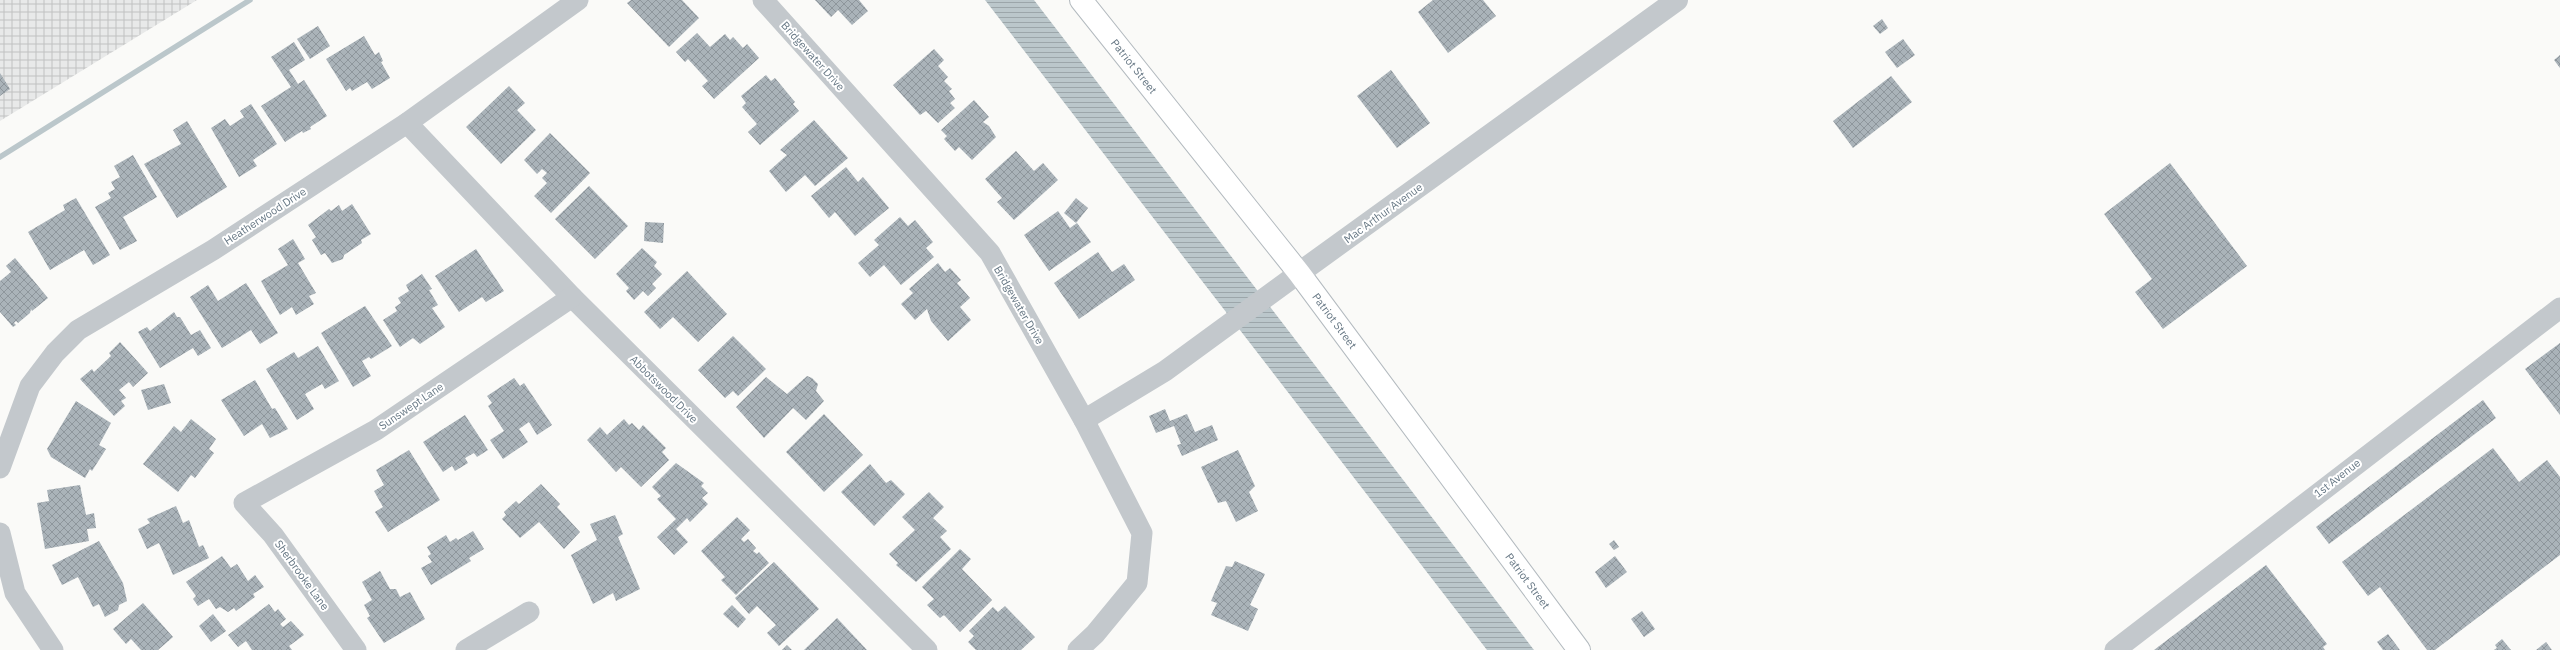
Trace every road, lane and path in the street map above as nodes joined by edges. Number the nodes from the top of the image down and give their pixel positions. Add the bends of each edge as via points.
1 (578, 0) edge
2 (763, 0) edge
3 (1081, 0) edge
4 (1677, 0) edge
5 (407, 123) junction
6 (1299, 273) junction
7 (572, 297) junction
8 (2560, 308) edge
9 (1084, 420) junction
10 (0, 463) edge
11 (244, 503) joint
12 (0, 533) edge
13 (529, 612) dead end
14 (53, 650) edge
15 (356, 650) edge
16 (466, 650) edge
17 (927, 650) edge
18 (1078, 650) edge
19 (1579, 650) edge
20 (2115, 650) edge

1 - 5 street, Heatherwood Drive
2 - 9 street, Bridgewater Drive via 990,253
3 - 6 main road, Patriot Street
4 - 6 street, Mac Arthur Avenue
5 - 7 street, Abbotswood Drive
5 - 10 street, Heatherwood Drive via 213,250 78,330 30,386
6 - 9 street, Mac Arthur Avenue via 1165,371
6 - 19 main road, Patriot Street
7 - 11 street, Sunswept Lane via 376,430
7 - 17 street, Abbotswood Drive
8 - 20 street, 1st Avenue
9 - 18 street, Bridgewater Drive via 1142,533 1137,583 1095,634
11 - 15 street, Sherbrooke Lane via 273,535
12 - 14 street via 15,593
13 - 16 street

